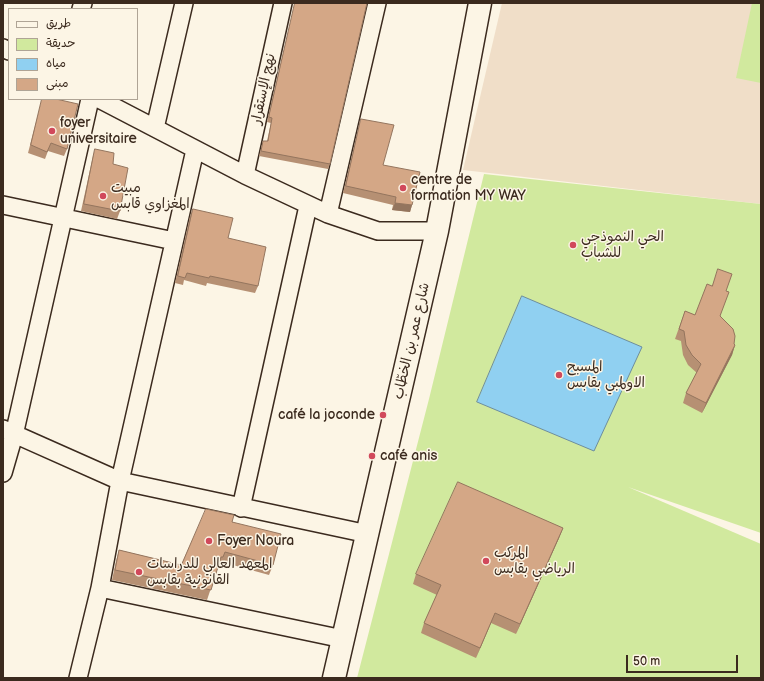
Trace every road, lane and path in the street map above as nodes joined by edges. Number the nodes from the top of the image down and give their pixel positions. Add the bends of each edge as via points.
1 (184, 3) edge
2 (283, 3) edge
3 (377, 3) edge
4 (480, 3) edge
5 (90, 100) edge
6 (101, 100) edge
7 (155, 128) junction
8 (195, 150) junction
9 (245, 175) junction
10 (3, 205) edge
11 (308, 206) junction
12 (328, 214) junction
13 (64, 218) junction
14 (437, 231) junction
15 (174, 241) junction
16 (9, 432) edge
17 (3, 473) edge
18 (120, 481) junction
19 (241, 508) junction
20 (368, 534) junction
21 (100, 588) junction
22 (343, 639) junction
23 (78, 678) edge
24 (334, 678) edge

1 - 7 street
2 - 9 street, نهج الإستقرار
3 - 12 street
4 - 14 street, شارع عمر بن الخطّاب
5 - 13 street
6 - 7 street
7 - 8 street
8 - 9 street
8 - 15 street
9 - 11 street
10 - 13 street
11 - 12 street
11 - 19 street
12 - 14 street via 378,231
13 - 15 street
13 - 16 street
14 - 20 street, شارع عمر بن الخطّاب
15 - 18 street
16 - 17 street
16 - 18 street
18 - 19 street
18 - 21 street
19 - 20 street
20 - 22 street, شارع عمر بن الخطّاب
21 - 22 street
21 - 23 street
22 - 24 street, شارع عمر بن الخطّاب

